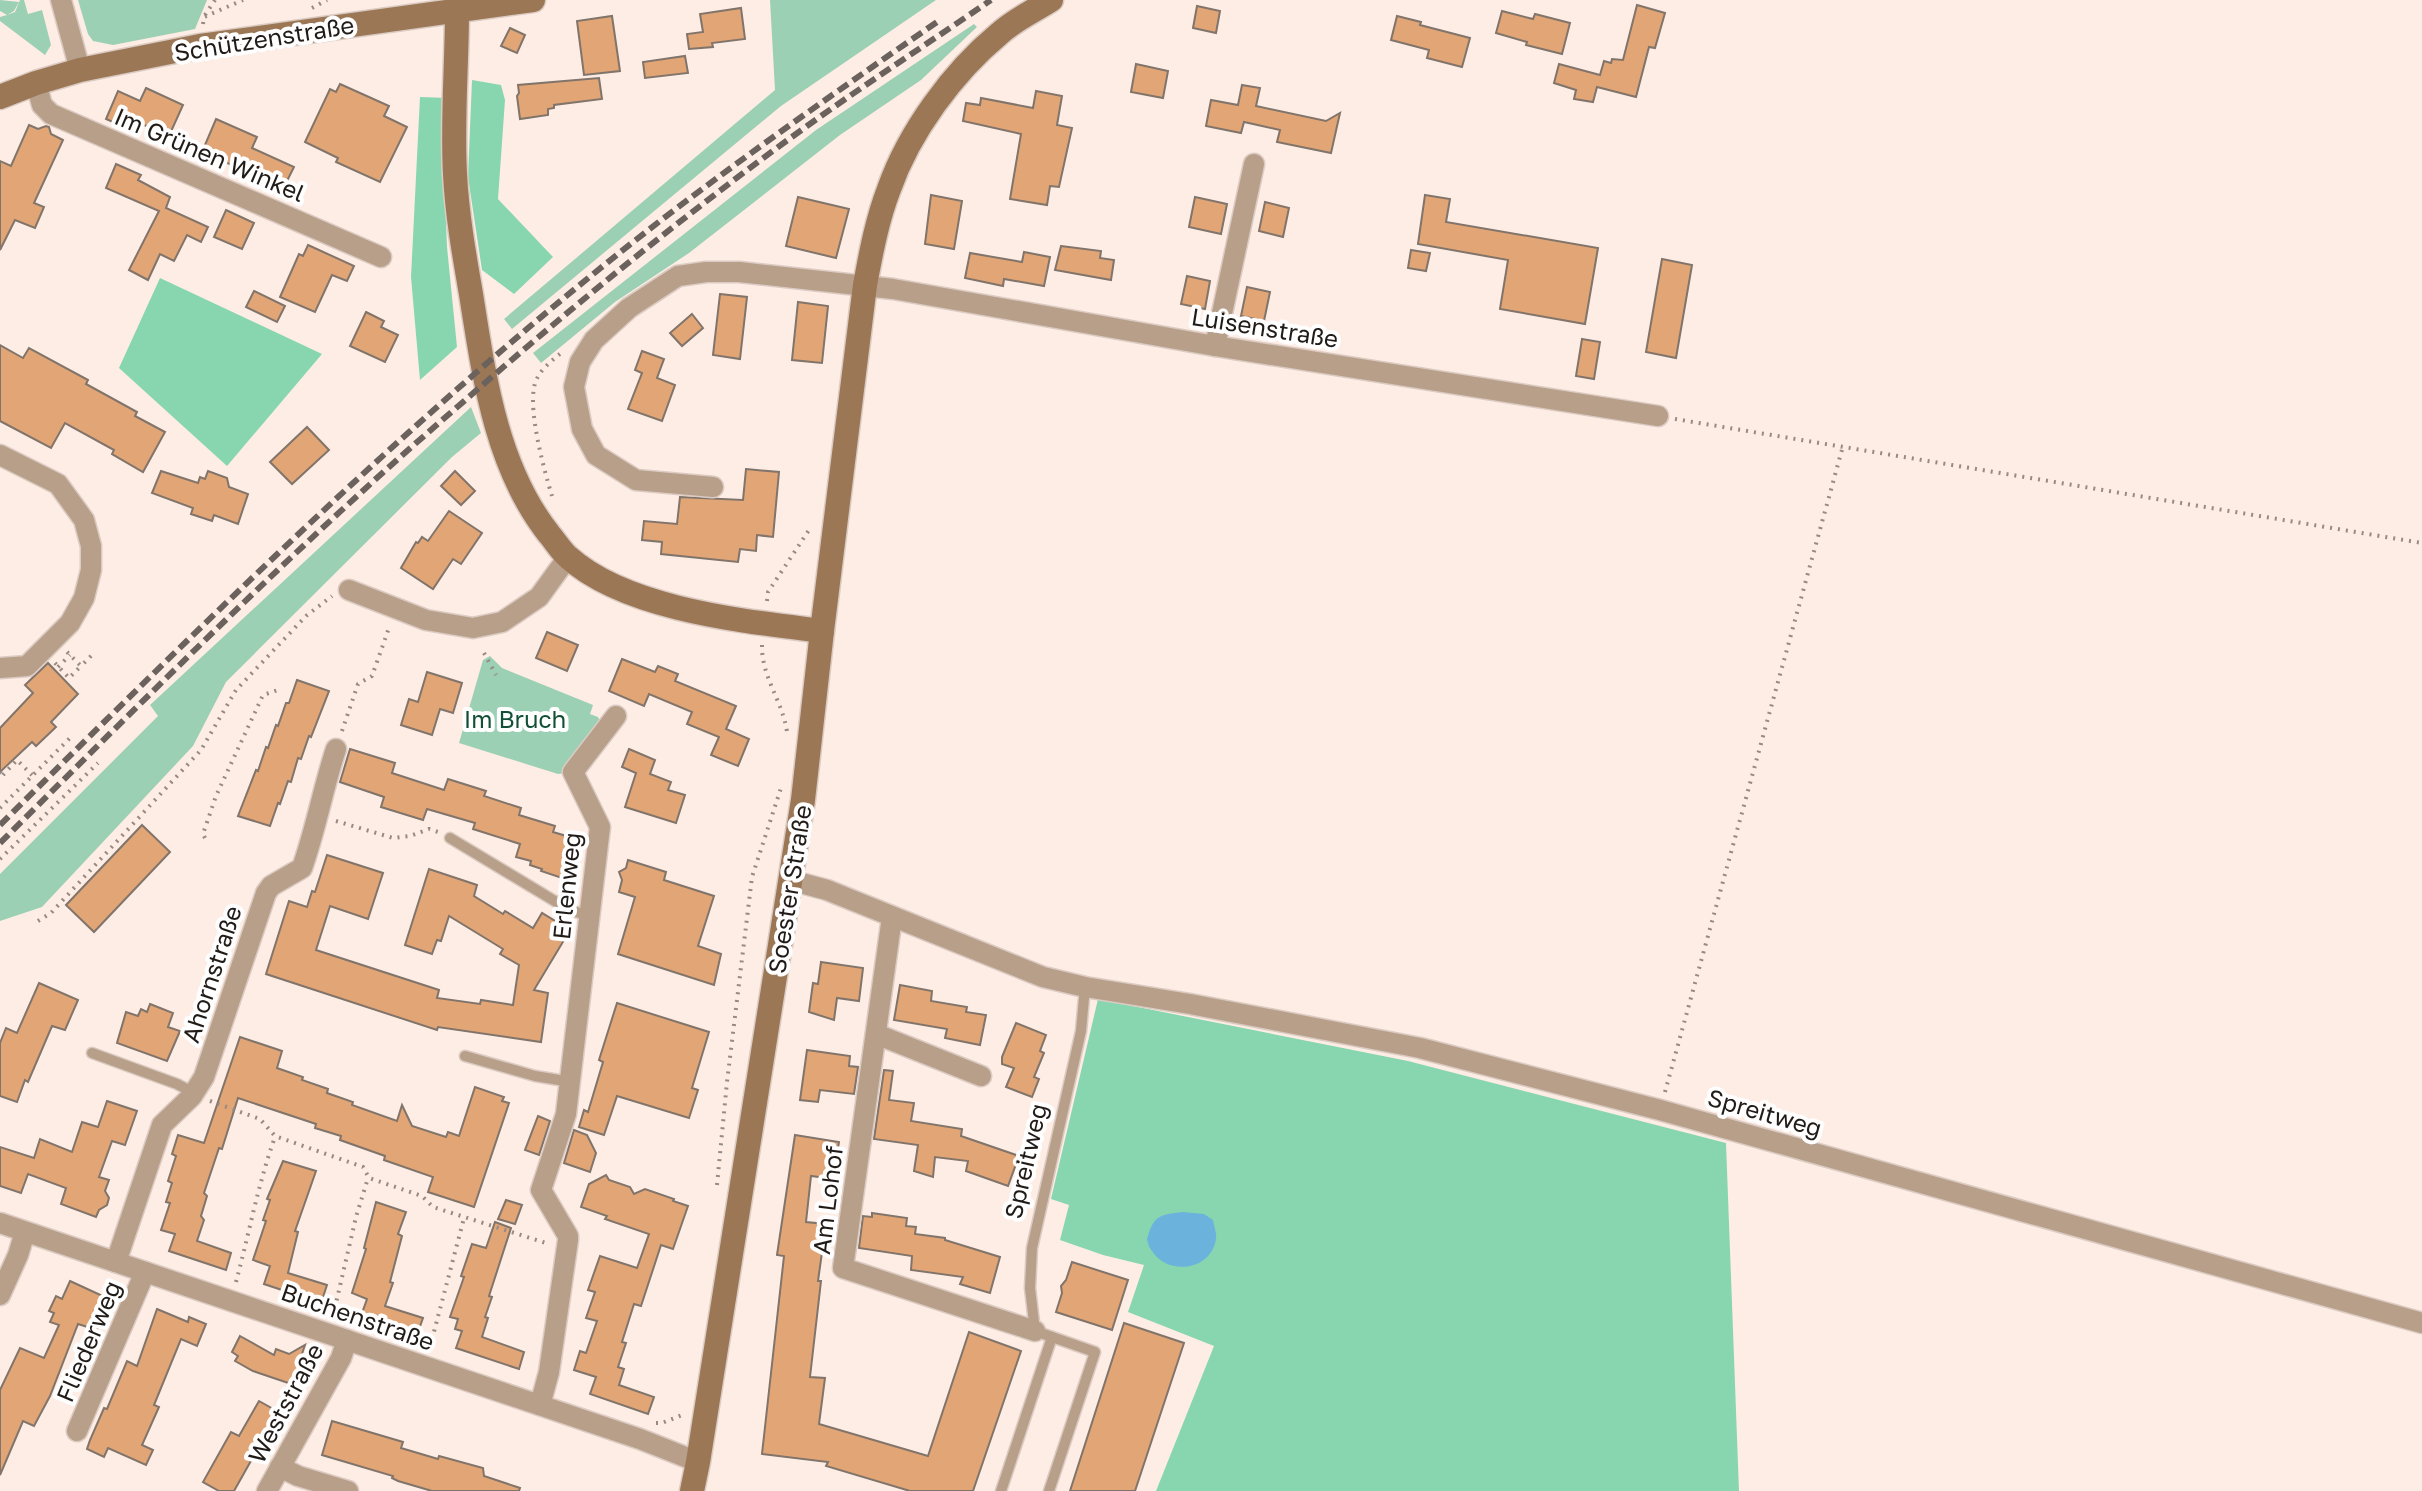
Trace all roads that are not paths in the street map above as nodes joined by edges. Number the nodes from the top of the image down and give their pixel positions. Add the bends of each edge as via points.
1 (61, 0) edge
2 (533, 0) edge
3 (1051, 0) edge
4 (457, 10) junction
5 (80, 70) junction
6 (36, 83) junction
7 (0, 97) edge
8 (1254, 164) dead end
9 (381, 257) dead end
10 (865, 285) junction
11 (1215, 346) junction
12 (1658, 416) road end
13 (0, 455) edge
14 (713, 487) dead end
15 (568, 557) junction
16 (349, 590) road end
17 (822, 631) junction
18 (0, 668) edge
19 (616, 716) dead end
20 (336, 749) road end
21 (450, 838) road end
22 (790, 880) junction
23 (588, 916) junction
24 (892, 917) junction
25 (1085, 987) junction
26 (876, 1034) junction
27 (92, 1053) dead end
28 (465, 1056) dead end
29 (981, 1076) dead end
30 (571, 1082) junction
31 (194, 1093) junction
32 (0, 1223) edge
33 (25, 1232) junction
34 (116, 1262) junction
35 (145, 1272) junction
36 (0, 1295) edge
37 (2422, 1323) edge
38 (346, 1330) junction
39 (1044, 1334) junction
40 (540, 1405) junction
41 (77, 1431) dead end
42 (688, 1459) junction
43 (280, 1467) junction
44 (267, 1491) edge
45 (346, 1491) edge
46 (692, 1491) edge
47 (1001, 1491) edge
48 (1049, 1491) edge

1 - 5 street
2 - 4 street, Schützenstraße
3 - 10 street, Soester Straße via 1001,31 972,59 915,135 889,187
4 - 5 street, Schützenstraße via 200,46
4 - 15 street via 455,173 479,340 512,470 538,519
5 - 6 street, Schützenstraße
6 - 7 street, Schützenstraße
6 - 9 street, Im Grünen Winkel via 42,105 51,114
8 - 11 street
10 - 11 street, Luisenstraße
10 - 14 street via 739,272 678,276 629,308 594,340 580,362 574,387 582,429 596,455 636,480
10 - 17 street, Soester Straße
11 - 12 street, Luisenstraße
13 - 18 street via 58,484 84,520 91,546 84,598 70,623 27,666
15 - 16 street via 539,597 502,622 464,628 426,620
15 - 17 street via 612,586 676,608
17 - 22 street, Soester Straße
19 - 23 street, Erlenweg via 573,772 600,827
20 - 31 street, Ahornstraße via 302,868 271,886 264,898
21 - 23 lane
22 - 24 street, Spreitweg
22 - 42 street, Soester Straße
23 - 30 street, Erlenweg
24 - 25 street, Spreitweg via 1043,977
24 - 26 street, Am Lohof
25 - 37 street, Spreitweg via 1420,1048
25 - 39 lane, Spreitweg via 1081,1031 1032,1248 1030,1288
26 - 29 street
26 - 39 street, Am Lohof via 843,1268
27 - 31 lane
28 - 30 lane
30 - 40 street, Erlenweg via 563,1129 541,1190 568,1236
31 - 34 street, Ahornstraße via 162,1125
32 - 33 street, Buchenstraße
33 - 34 street, Buchenstraße
33 - 36 street
34 - 35 street, Buchenstraße
35 - 38 street, Buchenstraße
35 - 41 street, Fliederweg
38 - 40 street, Buchenstraße
38 - 43 street, Weststraße via 341,1358
39 - 47 lane, Spreitweg
39 - 48 lane via 1095,1352
40 - 42 street, Buchenstraße
42 - 46 street, Soester Straße
43 - 44 street, Weststraße
43 - 45 street

